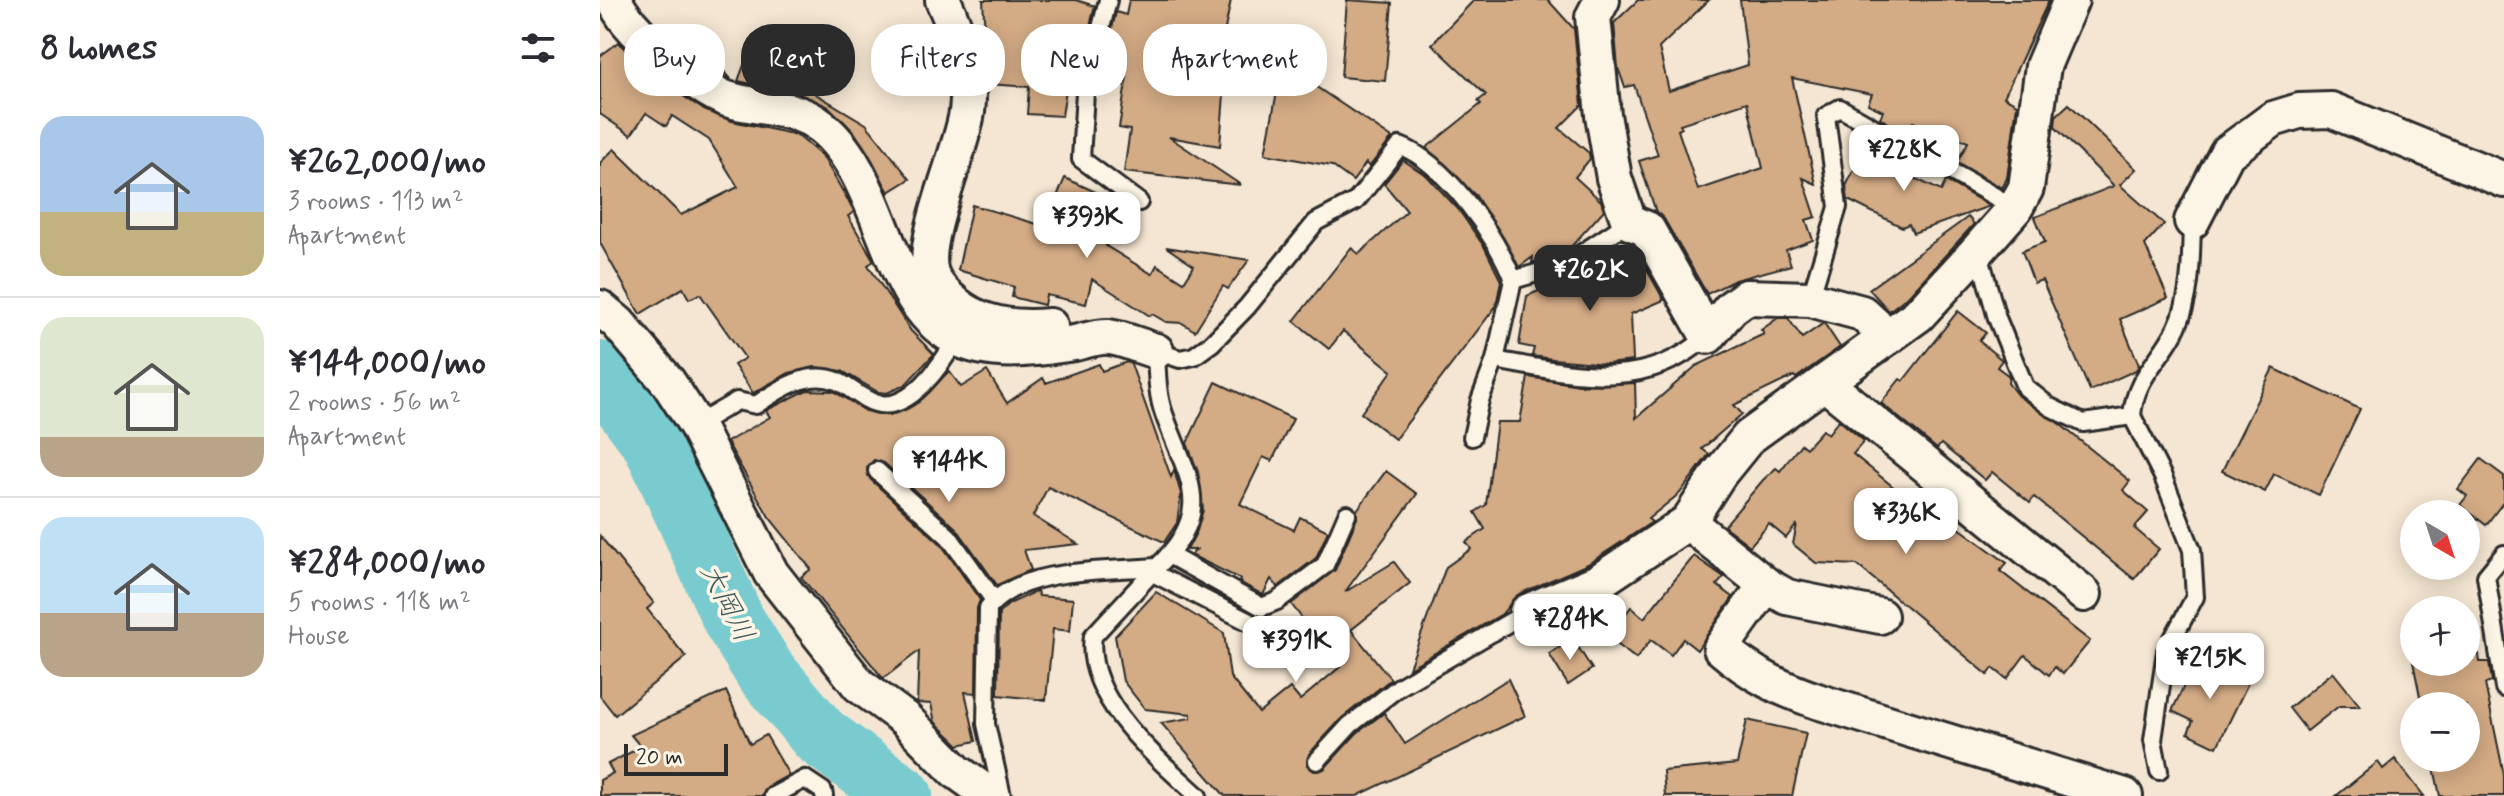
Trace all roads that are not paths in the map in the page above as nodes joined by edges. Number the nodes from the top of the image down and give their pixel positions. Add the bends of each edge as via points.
1 (615, 0) edge
2 (943, 0) edge
3 (1108, 0) edge
4 (1602, 0) edge
5 (2071, 0) edge
6 (2504, 180) edge
7 (1139, 202) dead end
8 (2015, 208) junction
9 (2192, 221) joint
10 (1629, 222) junction
11 (1978, 250) junction
12 (1513, 280) junction
13 (1810, 299) junction
14 (600, 308) edge
15 (1708, 336) junction
16 (1888, 337) junction
17 (957, 338) junction
18 (1156, 351) junction
19 (1495, 360) junction
20 (1826, 384) junction
21 (2132, 416) junction
22 (696, 425) junction
23 (1472, 437) dead end
24 (877, 471) dead end
25 (1347, 514) dead end
26 (1688, 522) junction
27 (2504, 554) edge
28 (1159, 565) junction
29 (1766, 585) junction
30 (2084, 594) dead end
31 (994, 600) junction
32 (1527, 612) joint
33 (1880, 616) dead end
34 (1249, 622) dead end
35 (2504, 688) edge
36 (1317, 761) dead end
37 (2159, 771) dead end
38 (773, 796) edge
39 (824, 796) edge
40 (991, 796) edge
41 (1002, 796) edge
42 (1198, 796) edge
43 (2125, 796) edge

1 - 17 street via 640,33 705,88 726,99 814,122 868,193 907,290 923,311
2 - 18 street via 960,39 969,81 967,114 929,260 941,290 979,320 1030,328 1110,320 1141,327
3 - 7 lane via 1085,92 1081,159
4 - 10 street via 1593,17 1603,115 1614,178
5 - 8 street via 2043,66 2026,188
6 - 9 street via 2331,110 2299,111 2273,119 2227,153
8 - 11 street
8 - 13 lane via 1840,108 1826,116 1838,207
9 - 21 lane via 2190,270 2178,326 2134,393
10 - 12 lane via 1564,265
10 - 15 street via 1647,229
11 - 16 street via 1918,315
11 - 21 lane via 2002,333 2025,387 2083,423
12 - 18 lane via 1505,258 1449,183 1419,153 1400,146 1356,201 1316,222 1212,343 1180,359
12 - 19 lane
13 - 15 street via 1746,297
13 - 16 street via 1862,313
14 - 22 street via 668,382
15 - 19 lane via 1673,363 1609,375
16 - 20 street
17 - 18 street via 985,348 1034,349 1108,337
17 - 22 lane via 935,375 893,405 865,399 835,381 810,380 788,383 756,405 737,401
18 - 28 lane via 1163,412 1187,464 1193,498 1190,518
19 - 23 lane
20 - 26 street via 1749,437
20 - 30 street
21 - 37 lane via 2192,550 2195,597 2166,651 2153,740
22 - 40 street via 771,573 859,685
24 - 31 lane via 949,537
25 - 28 lane via 1325,565 1262,607
26 - 29 street
26 - 32 street via 1598,582
27 - 35 lane via 2486,576
28 - 31 lane via 1027,580
28 - 34 lane
28 - 42 lane via 1093,636 1093,669 1134,737
29 - 33 street via 1787,597
29 - 43 street via 1721,648 1748,672 1820,702
31 - 41 lane via 988,608 986,724
32 - 36 lane via 1399,687 1350,725
38 - 39 lane via 805,779

